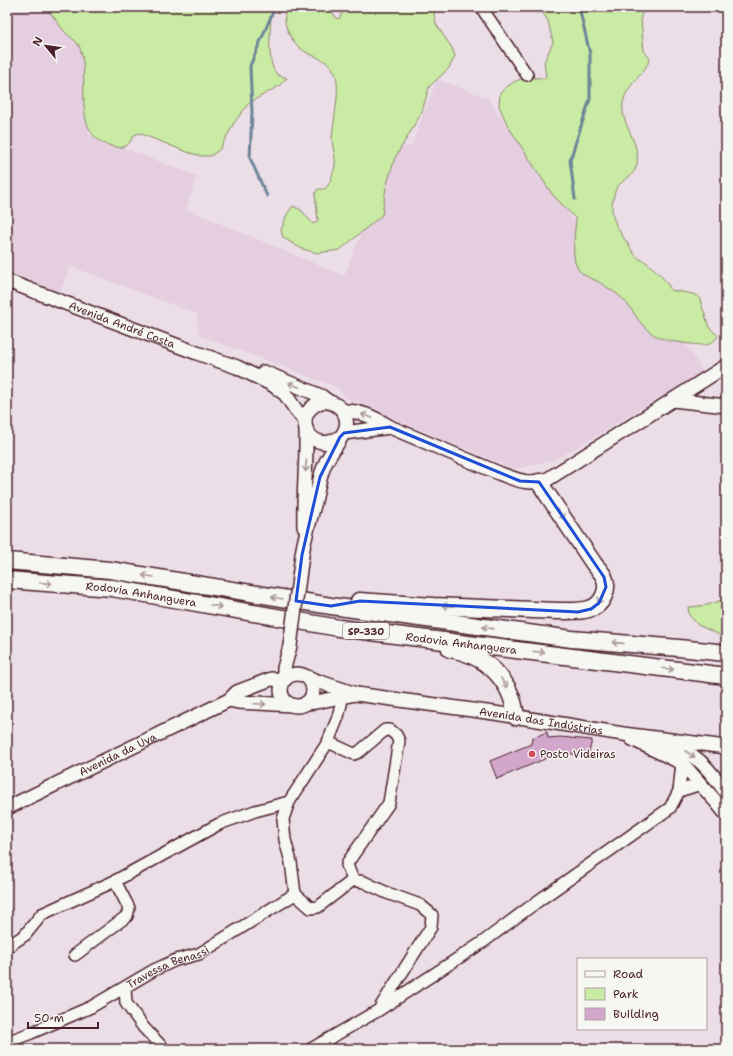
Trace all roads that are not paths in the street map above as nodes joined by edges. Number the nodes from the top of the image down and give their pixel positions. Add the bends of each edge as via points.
1 (481, 7) edge
2 (527, 75) dead end
3 (7, 281) edge
4 (726, 366) edge
5 (237, 367) junction
6 (707, 378) junction
7 (673, 400) junction
8 (330, 402) junction
9 (720, 405) edge
10 (343, 411) junction
11 (305, 424) junction
12 (390, 427) junction
13 (342, 435) junction
14 (539, 482) junction
15 (304, 541) junction
16 (7, 560) edge
17 (7, 580) edge
18 (331, 606) junction
19 (339, 628) junction
20 (290, 648) junction
21 (726, 653) edge
22 (302, 675) junction
23 (726, 676) edge
24 (284, 679) junction
25 (356, 694) junction
26 (343, 696) junction
27 (229, 700) junction
28 (306, 703) junction
29 (292, 705) junction
30 (516, 716) junction
31 (623, 734) junction
32 (655, 739) junction
33 (328, 742) junction
34 (726, 747) edge
35 (682, 763) junction
36 (701, 784) junction
37 (679, 791) junction
38 (726, 792) edge
39 (289, 802) junction
40 (724, 806) edge
41 (7, 808) edge
42 (353, 880) junction
43 (114, 881) junction
44 (295, 894) junction
45 (7, 947) edge
46 (75, 955) dead end
47 (125, 988) junction
48 (379, 1010) junction
49 (7, 1042) edge
50 (164, 1049) edge
51 (311, 1049) edge

1 - 2 street
3 - 5 main road, Avenida André Costa
4 - 6 main road
8 -> 5 main road via 255,368
5 - 11 main road via 285,394
6 - 7 main road
6 - 9 main road via 705,394
7 - 9 main road
7 - 14 main road via 548,479
8 - 10 main road
8 - 11 main road via 316,404 311,408
12 -> 10 main road via 379,420 353,411
10 - 13 main road via 346,422
11 - 13 main road via 308,434 320,442 328,443
11 -> 15 main road via 307,458 303,504
12 - 13 main road
12 - 14 main road via 520,481
13 - 15 main road via 322,471
14 -> 18 highway via 604,577 605,595 591,609 578,612 360,600
15 - 20 main road, bridge
18 -> 16 highway, Rodovia Anhanguera / SP-330 via 110,570
17 -> 19 highway, Rodovia Anhanguera / SP-330 via 112,588
21 -> 18 highway, Rodovia Anhanguera / SP-330 via 572,640
19 -> 23 highway, Rodovia Anhanguera / SP-330
19 -> 30 highway via 364,635 456,650 474,656 498,674 509,690 515,704
20 - 22 main road via 294,667
20 - 24 main road via 284,668
22 - 24 main road via 288,675
22 - 25 main road, Avenida das Indústrias
22 - 28 main road via 311,680 313,690
24 - 27 main road, Avenida da Uva via 271,679 237,692
24 - 29 main road via 280,692 282,698
25 - 26 main road, Avenida das Indústrias
25 - 30 main road, Avenida das Indústrias
26 - 28 main road, Avenida das Indústrias
26 - 33 street
27 -> 29 main road
27 - 41 main road, Avenida da Uva
28 - 29 main road
30 - 31 main road, Avenida das Indústrias
31 - 32 main road, Avenida das Indústrias
31 - 35 main road
32 - 34 main road, Avenida das Indústrias
32 -> 38 main road via 682,749 706,766
33 - 39 street
33 - 42 street via 354,754 385,730 390,730 399,741 389,803 348,862
35 - 36 main road
35 - 37 street
36 - 37 street
36 - 40 main road
37 - 48 street via 670,808 483,942
39 - 43 street via 219,824
39 - 44 street via 283,819
42 - 44 street via 318,907 311,908
42 - 48 street via 420,905 432,915 431,927
43 - 45 street via 42,914 25,935
43 - 46 street via 129,908 127,916
44 - 47 street, Travessa Benassi via 199,954 176,960
47 - 49 street, Travessa Benassi via 91,1007
47 - 50 street via 126,1003 144,1028
48 - 51 street

